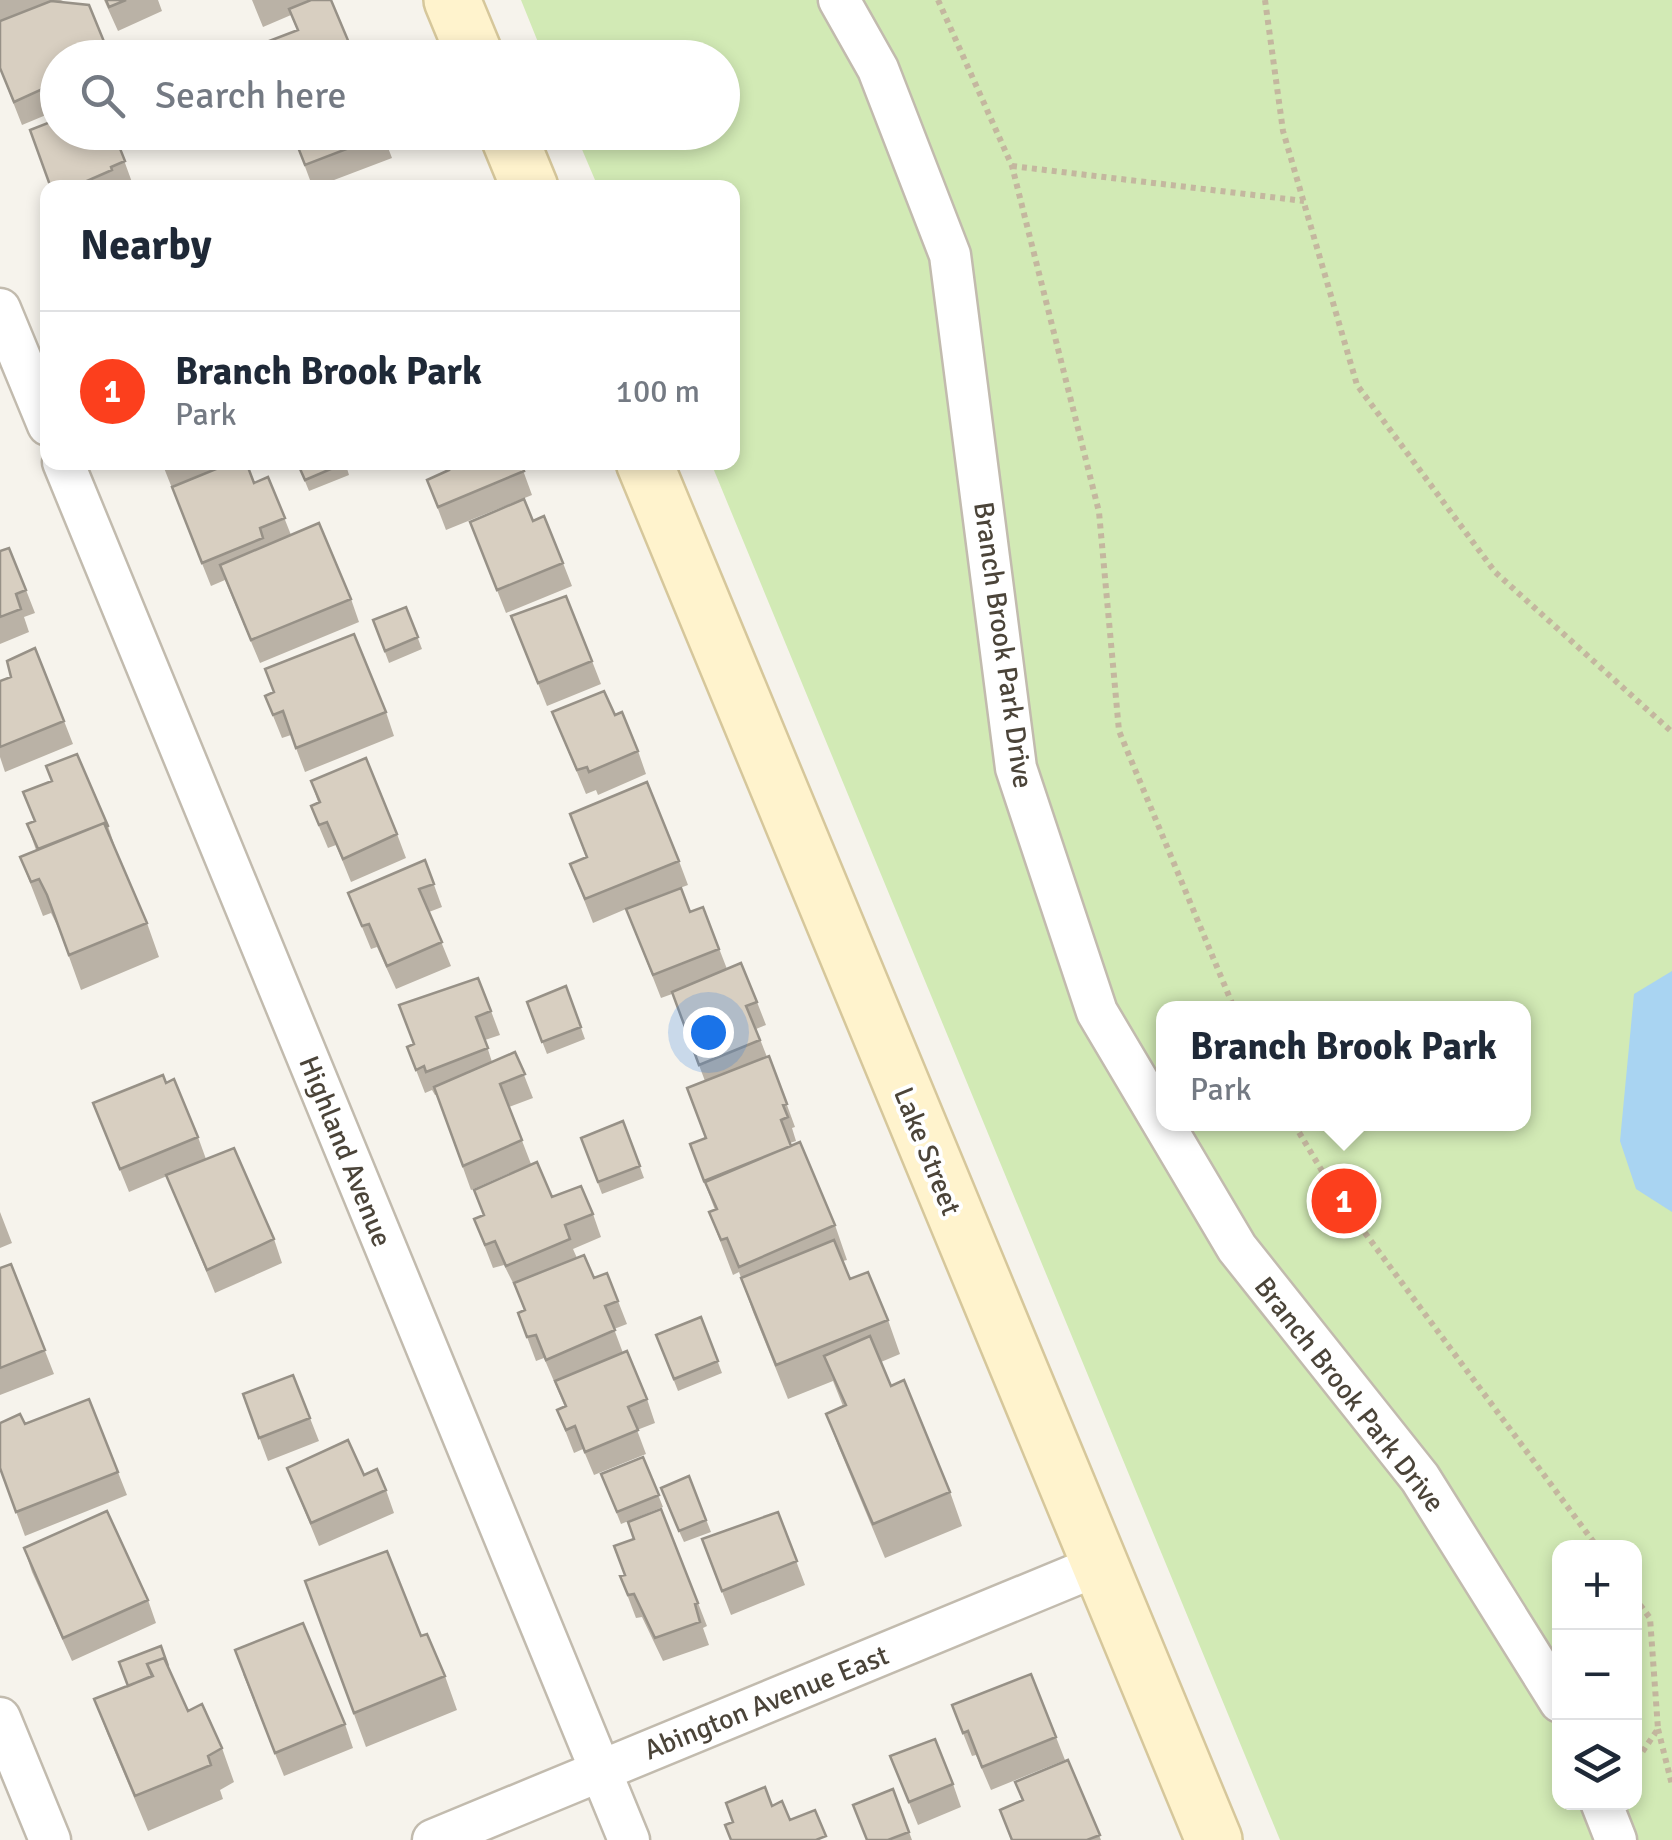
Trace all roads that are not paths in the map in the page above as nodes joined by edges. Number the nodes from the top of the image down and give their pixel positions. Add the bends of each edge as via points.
1 (452, 0) edge
2 (838, 0) edge
3 (469, 40) edge
4 (514, 150) edge
5 (527, 180) edge
6 (0, 309) edge
7 (40, 406) edge
8 (66, 470) edge
9 (647, 470) edge
10 (1156, 1110) edge
11 (1169, 1131) edge
12 (1100, 1565) junction
13 (1552, 1689) edge
14 (0, 1718) edge
15 (600, 1771) junction
16 (1604, 1810) edge
17 (50, 1840) edge
18 (433, 1840) edge
19 (629, 1840) edge
20 (1214, 1840) edge
21 (1616, 1840) edge

1 - 3 street
2 - 10 street, Branch Brook Park Drive via 878,69 950,255 1016,768 1098,1012
4 - 5 street
6 - 7 street
8 - 15 street, Highland Avenue
9 - 12 street, Lake Street
11 - 13 street, Branch Brook Park Drive via 1238,1248 1420,1478
12 - 15 street, Abington Avenue East
12 - 20 street, Lake Street
14 - 17 street
15 - 18 street, Abington Avenue East
15 - 19 street, Highland Avenue
16 - 21 street

